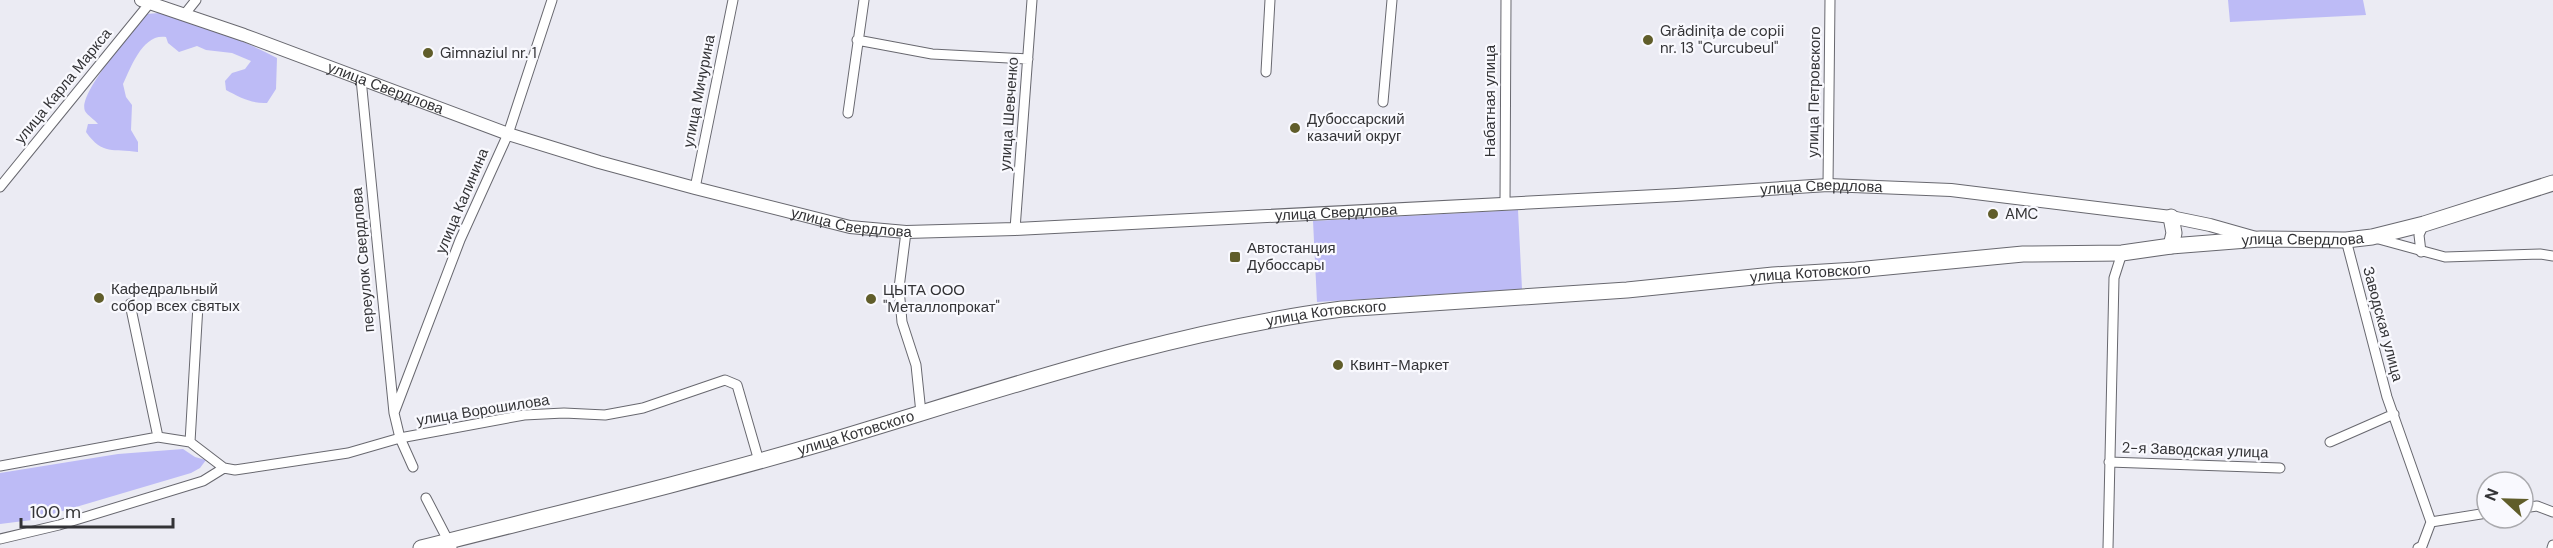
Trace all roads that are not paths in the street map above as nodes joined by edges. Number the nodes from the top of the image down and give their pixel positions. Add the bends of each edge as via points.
1 (196, 0) edge
2 (552, 0) edge
3 (733, 0) edge
4 (864, 0) edge
5 (1032, 0) edge
6 (1270, 0) edge
7 (1392, 0) edge
8 (1506, 0) edge
9 (1830, 0) edge
10 (145, 2) edge
11 (184, 15) junction
12 (857, 40) junction
13 (1028, 60) junction
14 (1266, 72) dead end
15 (361, 79) junction
16 (1383, 102) dead end
17 (848, 113) dead end
18 (508, 134) junction
19 (2553, 183) edge
20 (1828, 185) junction
21 (0, 187) edge
22 (695, 188) junction
23 (1505, 203) junction
24 (2171, 218) junction
25 (2424, 224) junction
26 (1016, 229) junction
27 (906, 232) junction
28 (2372, 237) junction
29 (2260, 239) junction
30 (2346, 240) junction
31 (2171, 246) junction
32 (2421, 252) junction
33 (2122, 254) junction
34 (2553, 256) edge
35 (130, 304) dead end
36 (198, 305) dead end
37 (394, 413) junction
38 (921, 413) junction
39 (2394, 414) junction
40 (158, 436) junction
41 (400, 438) junction
42 (190, 442) junction
43 (2330, 442) dead end
44 (759, 461) junction
45 (2109, 462) junction
46 (0, 466) edge
47 (413, 467) dead end
48 (224, 468) junction
49 (2280, 468) dead end
50 (426, 498) dead end
51 (2535, 506) edge
52 (2553, 512) edge
53 (2475, 515) edge
54 (2430, 522) junction
55 (0, 539) edge
56 (450, 544) edge
57 (2421, 547) edge
58 (421, 548) edge
59 (2108, 548) edge

1 - 11 street
2 - 18 street, улица Калинина
3 - 22 street, улица Мичурина
4 - 12 street
5 - 13 street, улица Шевченко
6 - 14 street
7 - 16 street
8 - 23 street, Набатная улица
9 - 20 street, улица Петровского
10 - 11 street, улица Свердлова
10 - 21 street, улица Карла Маркса
11 - 15 street, улица Свердлова
12 - 13 street via 932,54
12 - 17 street
13 - 26 street, улица Шевченко
15 - 18 street, улица Свердлова
15 - 37 street, переулок Свердлова
18 - 22 street, улица Свердлова
18 - 37 street, улица Калинина via 464,231
19 - 25 highway, улица Свердлова
20 - 23 street, улица Свердлова
20 - 24 street, улица Свердлова via 1951,190
22 - 27 street, улица Свердлова via 850,227
23 - 26 street, улица Свердлова
24 - 29 street, улица Свердлова
24 - 31 highway
25 - 28 highway, улица Свердлова
25 - 32 street via 2419,235
26 - 27 street, улица Свердлова
27 - 38 street via 899,288 902,322 916,365
28 - 30 highway, улица Свердлова
28 - 32 street
29 - 30 highway, улица Свердлова
29 - 31 highway, улица Котовского
30 - 39 street, Заводская улица
31 - 33 highway, улица Котовского
32 - 34 street via 2445,257
33 - 38 highway, улица Котовского via 2023,254 1627,290 1307,313 1177,340
33 - 45 street via 2114,278
35 - 40 street
36 - 42 street
37 - 41 street, переулок Свердлова
38 - 44 highway, улица Котовского
39 - 43 street
39 - 54 street, Заводская улица
40 - 42 street
40 - 46 street
41 - 44 street, улица Ворошилова via 524,415 605,415 642,408 725,380 737,385
41 - 47 street, переулок Свердлова
41 - 48 street, улица Ворошилова via 348,453 286,464
42 - 48 street
44 - 56 highway, улица Котовского
45 - 49 street, 2-я Заводская улица
45 - 59 street
48 - 55 street, улица Ворошилова via 202,481
50 - 56 street
51 - 52 street
53 - 54 street
54 - 57 street
56 - 58 highway, улица Котовского

